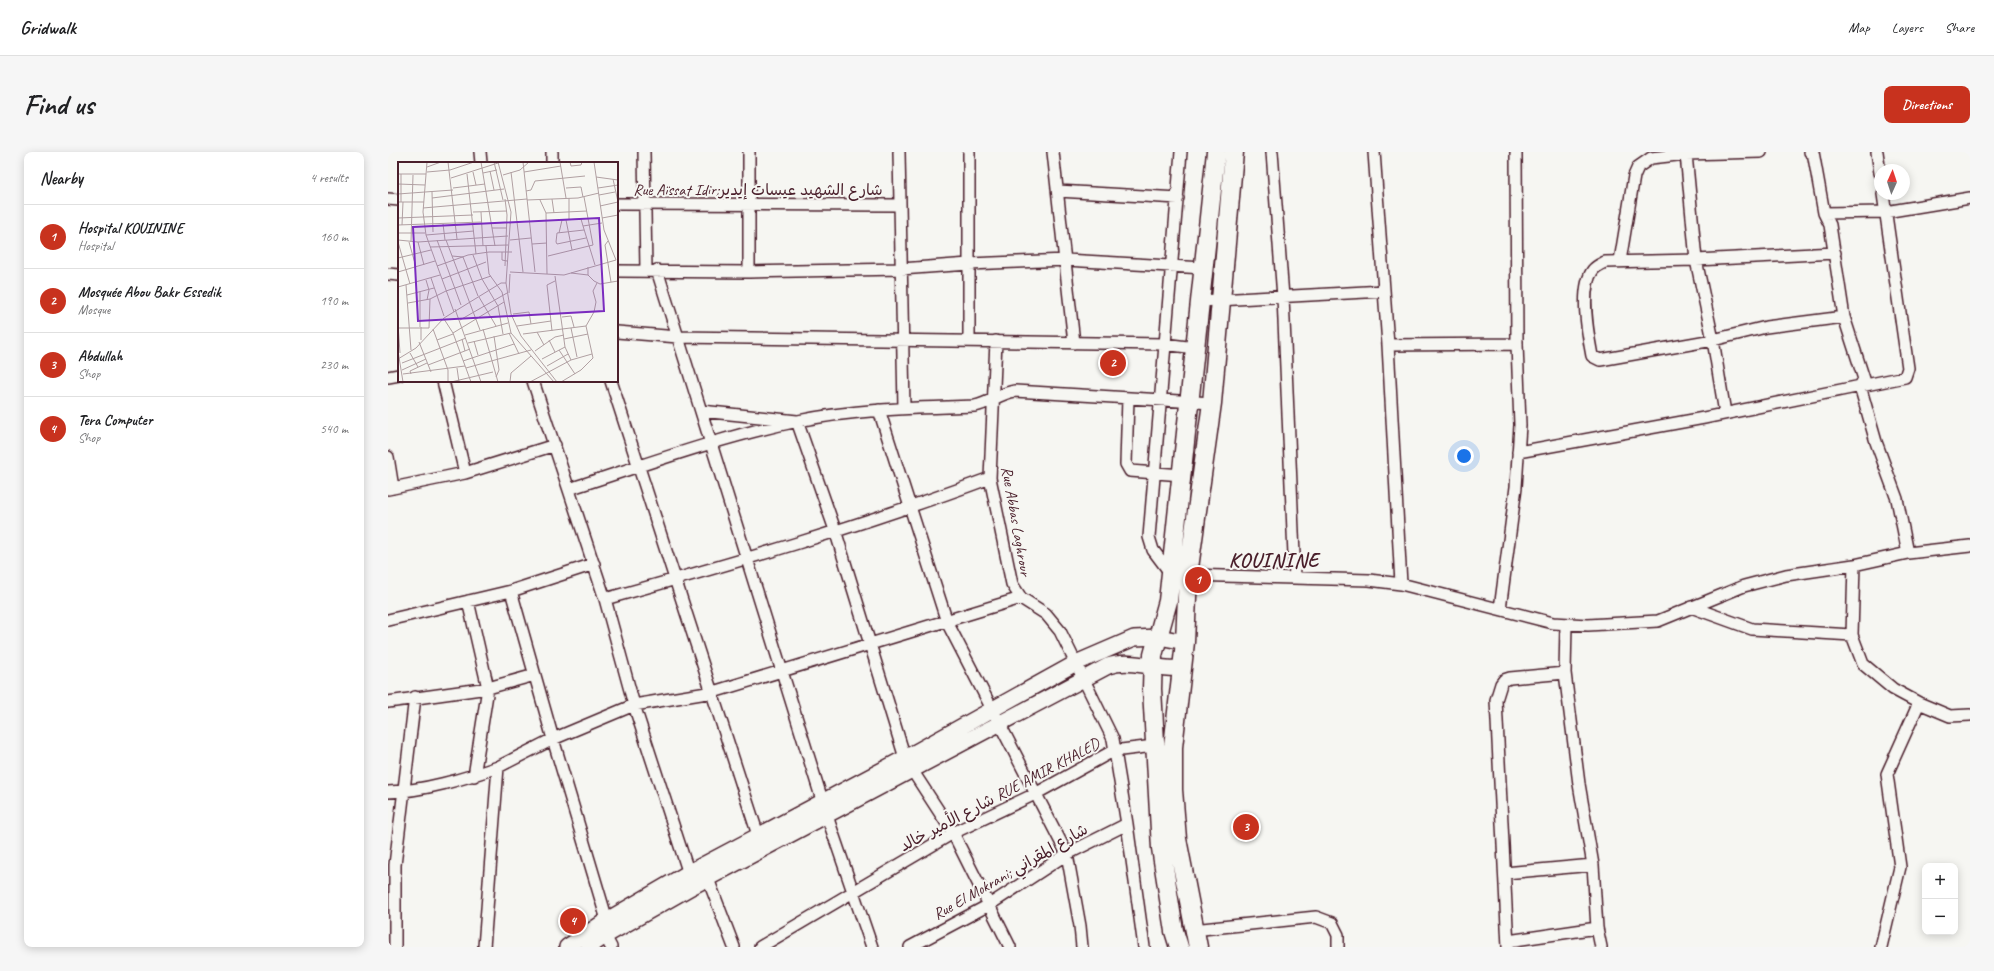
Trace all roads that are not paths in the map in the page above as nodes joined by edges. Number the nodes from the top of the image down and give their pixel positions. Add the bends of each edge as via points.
1 (480, 152) edge
2 (644, 152) edge
3 (749, 152) edge
4 (899, 152) edge
5 (969, 152) edge
6 (1053, 152) edge
7 (1181, 152) edge
8 (1216, 152) edge
9 (1234, 152) edge
10 (1272, 152) edge
11 (1374, 152) edge
12 (1516, 152) edge
13 (1762, 152) edge
14 (1810, 152) edge
15 (1813, 152) edge
16 (1877, 152) edge
17 (1714, 153) edge
18 (1686, 154) junction
19 (481, 162) edge
20 (1879, 164) edge
21 (1058, 191) junction
22 (1178, 198) junction
23 (1970, 198) edge
24 (388, 199) edge
25 (398, 200) edge
26 (1884, 200) edge
27 (618, 204) edge
28 (645, 204) junction
29 (748, 205) junction
30 (900, 205) junction
31 (1885, 212) junction
32 (1824, 213) junction
33 (1834, 253) junction
34 (1066, 260) junction
35 (1696, 260) junction
36 (1620, 262) junction
37 (969, 264) junction
38 (1172, 266) junction
39 (1204, 268) junction
40 (651, 270) junction
41 (901, 270) junction
42 (618, 271) edge
43 (749, 272) junction
44 (388, 274) edge
45 (398, 275) edge
46 (1384, 291) junction
47 (1283, 297) junction
48 (1222, 300) junction
49 (1200, 301) junction
50 (1844, 317) junction
51 (618, 332) edge
52 (678, 337) junction
53 (902, 340) junction
54 (1713, 340) junction
55 (969, 341) junction
56 (996, 341) junction
57 (1074, 343) junction
58 (1164, 344) junction
59 (1517, 344) junction
60 (1388, 345) junction
61 (1195, 348) junction
62 (398, 375) edge
63 (388, 377) edge
64 (443, 382) edge
65 (533, 382) edge
66 (611, 382) edge
67 (1860, 386) junction
68 (1128, 398) junction
69 (993, 399) junction
70 (1160, 400) junction
71 (1190, 402) junction
72 (1212, 403) junction
73 (904, 408) junction
74 (879, 410) junction
75 (701, 411) junction
76 (1725, 413) junction
77 (797, 421) junction
78 (710, 443) junction
79 (555, 445) junction
80 (1518, 452) junction
81 (388, 457) edge
82 (639, 467) junction
83 (465, 473) junction
84 (1154, 473) junction
85 (1182, 475) junction
86 (990, 478) junction
87 (391, 488) edge
88 (569, 489) junction
89 (910, 508) junction
90 (835, 530) junction
91 (1970, 546) edge
92 (1908, 553) junction
93 (747, 559) junction
94 (594, 564) junction
95 (1854, 565) junction
96 (1180, 575) junction
97 (1295, 578) junction
98 (677, 580) junction
99 (1401, 584) junction
100 (511, 591) junction
101 (1021, 598) junction
102 (605, 599) junction
103 (468, 601) junction
104 (1691, 607) junction
105 (1500, 609) junction
106 (388, 620) edge
107 (947, 622) junction
108 (1566, 624) junction
109 (1852, 635) junction
110 (1159, 637) junction
111 (1185, 642) junction
112 (870, 644) junction
113 (1076, 663) junction
114 (1152, 667) junction
115 (1182, 668) junction
116 (782, 670) junction
117 (1565, 673) junction
118 (534, 676) junction
119 (1084, 678) junction
120 (488, 688) junction
121 (713, 692) junction
122 (415, 697) junction
123 (388, 702) edge
124 (1919, 703) junction
125 (634, 705) junction
126 (992, 709) junction
127 (1970, 715) edge
128 (999, 723) junction
129 (553, 739) junction
130 (1154, 746) junction
131 (1113, 752) junction
132 (908, 764) junction
133 (498, 767) junction
134 (474, 776) junction
135 (388, 792) edge
136 (404, 792) junction
137 (1035, 794) junction
138 (823, 801) junction
139 (827, 816) junction
140 (1127, 824) junction
141 (953, 833) junction
142 (758, 835) junction
143 (1067, 854) junction
144 (703, 865) junction
145 (1593, 865) junction
146 (1505, 873) junction
147 (708, 879) junction
148 (690, 880) junction
149 (854, 892) junction
150 (989, 905) junction
151 (607, 920) junction
152 (1597, 928) junction
153 (1193, 930) junction
154 (608, 942) edge
155 (1508, 944) edge
156 (395, 947) edge
157 (484, 947) edge
158 (567, 947) edge
159 (589, 947) edge
160 (734, 947) edge
161 (760, 947) edge
162 (872, 947) edge
163 (910, 947) edge
164 (1010, 947) edge
165 (1082, 947) edge
166 (1144, 947) edge
167 (1178, 947) edge
168 (1198, 947) edge
169 (1338, 947) edge
170 (1601, 947) edge
171 (1881, 947) edge

1 - 19 street
2 - 28 street
3 - 29 street
4 - 30 street
5 - 37 street
6 - 21 street
7 - 22 street
8 - 39 highway
9 - 48 highway
10 - 47 street
11 - 46 street
12 - 59 street
13 - 17 street
14 - 15 street
15 - 32 street
16 - 20 street
17 - 18 street
18 - 35 street
18 - 36 street via 1651,158 1638,167 1634,176
21 - 22 street
21 - 34 street
22 - 38 street
23 - 31 street
24 - 25 street
26 - 31 street
27 - 28 street, Rue Aïssat Idir;شارع الشهيد عيسات إيدير
28 - 29 street, Rue Aïssat Idir;شارع الشهيد عيسات إيدير
28 - 40 street
29 - 30 street, Rue Aïssat Idir;شارع الشهيد عيسات إيدير
29 - 43 street
30 - 41 street
31 - 32 street
31 - 67 street via 1908,368 1905,377 1898,380
32 - 33 street via 1830,225
33 - 35 street
33 - 50 street
34 - 37 street
34 - 38 street
34 - 57 street
35 - 36 street
35 - 54 street
36 - 54 street via 1600,264 1587,281 1588,336 1592,356 1600,360
37 - 41 street
37 - 55 street
38 - 39 street
38 - 58 street
39 - 49 highway
40 - 42 street
40 - 43 street
40 - 52 street
41 - 43 street
41 - 53 street
44 - 45 street
46 - 47 street
46 - 60 street
47 - 48 street
47 - 97 street
48 - 49 street
48 - 72 highway
49 - 61 highway
50 - 54 street via 1766,327
50 - 67 street via 1864,379
51 - 52 street
52 - 53 street
52 - 75 street
53 - 55 street
53 - 73 street
54 - 76 street
55 - 56 street
56 - 57 street
56 - 69 street, Rue Abbas Laghrour
57 - 58 street
58 - 61 street
58 - 70 street
59 - 60 street
59 - 80 street via 1520,425
60 - 99 street
61 - 71 highway
62 - 63 street
64 - 83 street
65 - 79 street
66 - 82 street
67 - 76 street
67 - 92 street via 1876,442 1897,499
68 - 69 street via 1015,391
68 - 70 street
68 - 84 street via 1126,464 1130,471
69 - 73 street via 975,406
69 - 86 street, Rue Abbas Laghrour
70 - 71 street
70 - 84 street
71 - 72 street
71 - 85 highway
72 - 96 highway
73 - 74 street
74 - 77 street
74 - 89 street
75 - 77 street
75 - 78 street
76 - 80 street
77 - 78 street
77 - 90 street
78 - 82 street
78 - 93 street
79 - 83 street
79 - 88 street
80 - 105 street
81 - 87 street
82 - 88 street
82 - 98 street
83 - 87 street
84 - 85 street
84 - 96 street via 1149,542 1153,550
85 - 96 highway
86 - 89 street
86 - 101 street, Rue Abbas Laghrour via 1012,584
88 - 94 street
89 - 90 street
89 - 107 street
90 - 93 street
90 - 112 street
91 - 92 street
92 - 95 street
93 - 98 street
93 - 116 street
94 - 100 street
94 - 102 street
95 - 104 street via 1786,575 1744,586
95 - 109 street
96 - 97 street
96 - 110 highway via 1168,601
96 - 111 highway
97 - 99 street via 1369,580
98 - 102 street
98 - 121 street
99 - 105 street
100 - 103 street
100 - 118 street
101 - 107 street
101 - 113 street, Rue Abbas Laghrour via 1053,621
102 - 125 street
103 - 106 street
103 - 120 street
104 - 108 street via 1658,621
104 - 109 street via 1752,629
105 - 108 street
107 - 112 street
107 - 126 street
108 - 117 street
109 - 124 street via 1863,664 1893,689
110 - 111 main road
110 - 113 main road via 1126,640
110 - 114 highway
111 - 115 highway
112 - 116 street
112 - 132 street
113 - 119 street, Rue Abbas Laghrour
113 - 126 main road
114 - 115 main road via 1168,670
114 - 119 main road via 1134,663 1115,664
114 - 130 highway
115 - 153 highway via 1173,747 1173,790 1177,839
116 - 121 street
116 - 138 street
117 - 145 street via 1579,784
117 - 146 street via 1510,678 1504,680 1498,692 1496,700
118 - 120 street
118 - 129 street
119 - 128 main road
119 - 131 street, Rue Abbas Laghrour via 1113,739
120 - 122 street
120 - 134 street
121 - 125 street
121 - 142 street
122 - 123 street
122 - 136 street
124 - 127 street via 1950,716
124 - 171 street via 1887,774 1900,868
125 - 129 street
125 - 148 street
126 - 128 street
126 - 132 main road
128 - 132 main road
128 - 137 street
129 - 133 street
129 - 151 street
130 - 131 street, شارع الأمير خالد RUE AMIR KHALED
130 - 167 highway via 1161,848
131 - 137 street, شارع الأمير خالد RUE AMIR KHALED
131 - 140 street, Rue Abbas Laghrour
132 - 138 main road
132 - 139 main road
132 - 141 street
133 - 134 street
133 - 157 street
134 - 136 street
135 - 136 street
136 - 156 street via 395,865
137 - 141 street, شارع الأمير خالد RUE AMIR KHALED
137 - 143 street
138 - 139 street
138 - 142 main road
139 - 147 main road
139 - 149 street
140 - 143 street, Rue El Mokrani; شارع المقراني
140 - 166 street, Rue Abbas Laghrour
141 - 149 street, شارع الأمير خالد RUE AMIR KHALED
141 - 150 street
142 - 144 main road
143 - 150 street, Rue El Mokrani; شارع المقراني
143 - 165 street
144 - 147 street
144 - 148 main road
145 - 146 street
145 - 152 street
146 - 155 street
147 - 148 main road
147 - 160 street
148 - 151 main road
148 - 154 main road
149 - 161 street, شارع الأمير خالد RUE AMIR KHALED
149 - 162 street
150 - 163 street, Rue El Mokrani; شارع المقراني
150 - 164 street
151 - 158 main road
152 - 155 street
152 - 170 street
153 - 168 highway
153 - 169 street via 1316,917 1332,923 1338,935
154 - 159 main road

